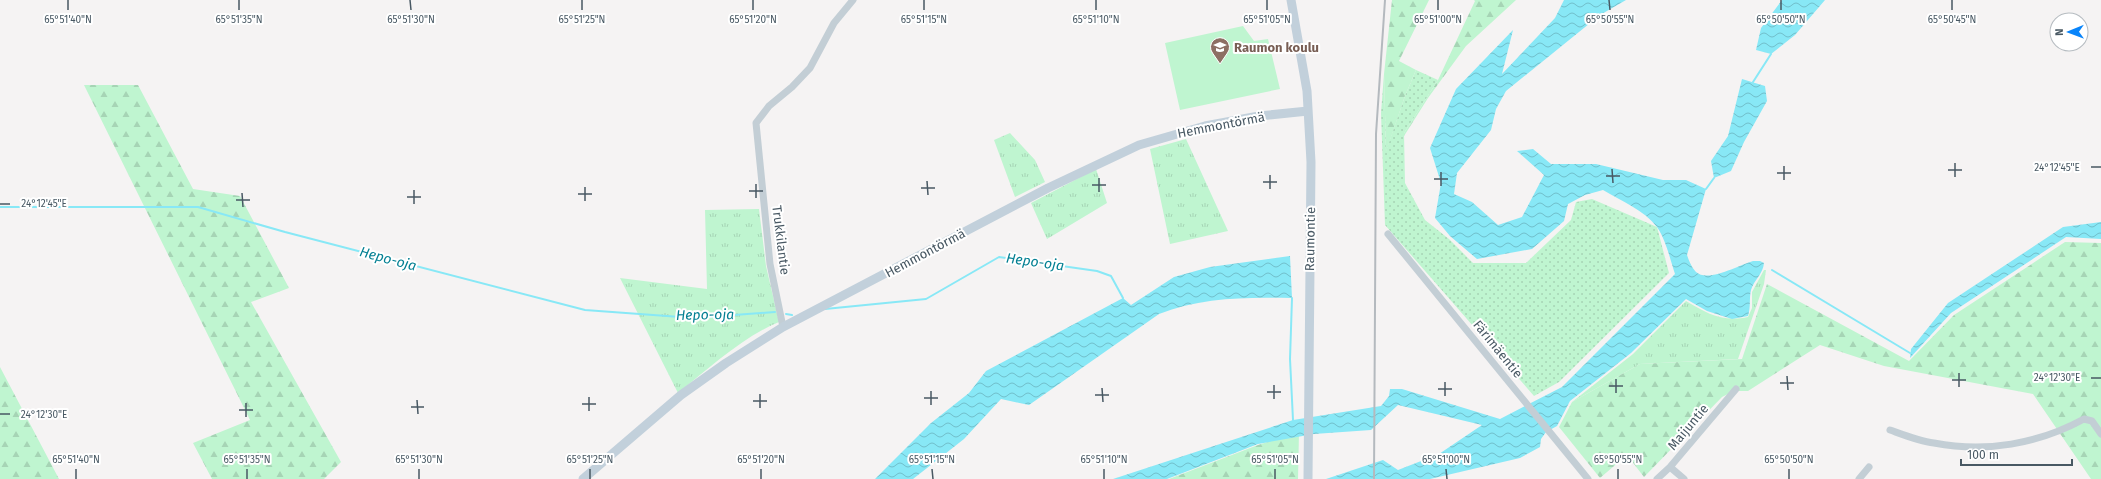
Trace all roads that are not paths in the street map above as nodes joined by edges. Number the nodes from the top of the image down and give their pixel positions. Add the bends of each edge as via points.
1 (854, 0) edge
2 (1291, 0) edge
3 (1308, 111) junction
4 (1388, 234) dead end
5 (783, 327) junction
6 (1736, 390) dead end
7 (1890, 430) dead end
8 (2101, 434) edge
9 (1670, 467) junction
10 (1869, 467) dead end
11 (583, 479) edge
12 (1308, 479) edge
13 (1588, 479) edge
14 (1657, 479) edge
15 (1684, 479) edge
16 (1859, 479) edge

1 - 5 street, Trukkilantie via 834,23 810,68 769,106 756,123 770,264
2 - 3 street, Raumontie via 1307,91
3 - 5 street, Hemmontörmä via 1259,116 1205,126 1138,145 1048,188
3 - 12 street, Raumontie via 1311,162
4 - 13 street, Färimäentie
5 - 11 street, Hemmontörmä via 726,363 681,396
6 - 9 street, Maijuntie
7 - 8 street via 1932,443 1978,448 2022,443 2056,432 2084,419 2092,421
9 - 14 street, Maijuntie
9 - 15 street
10 - 16 street

